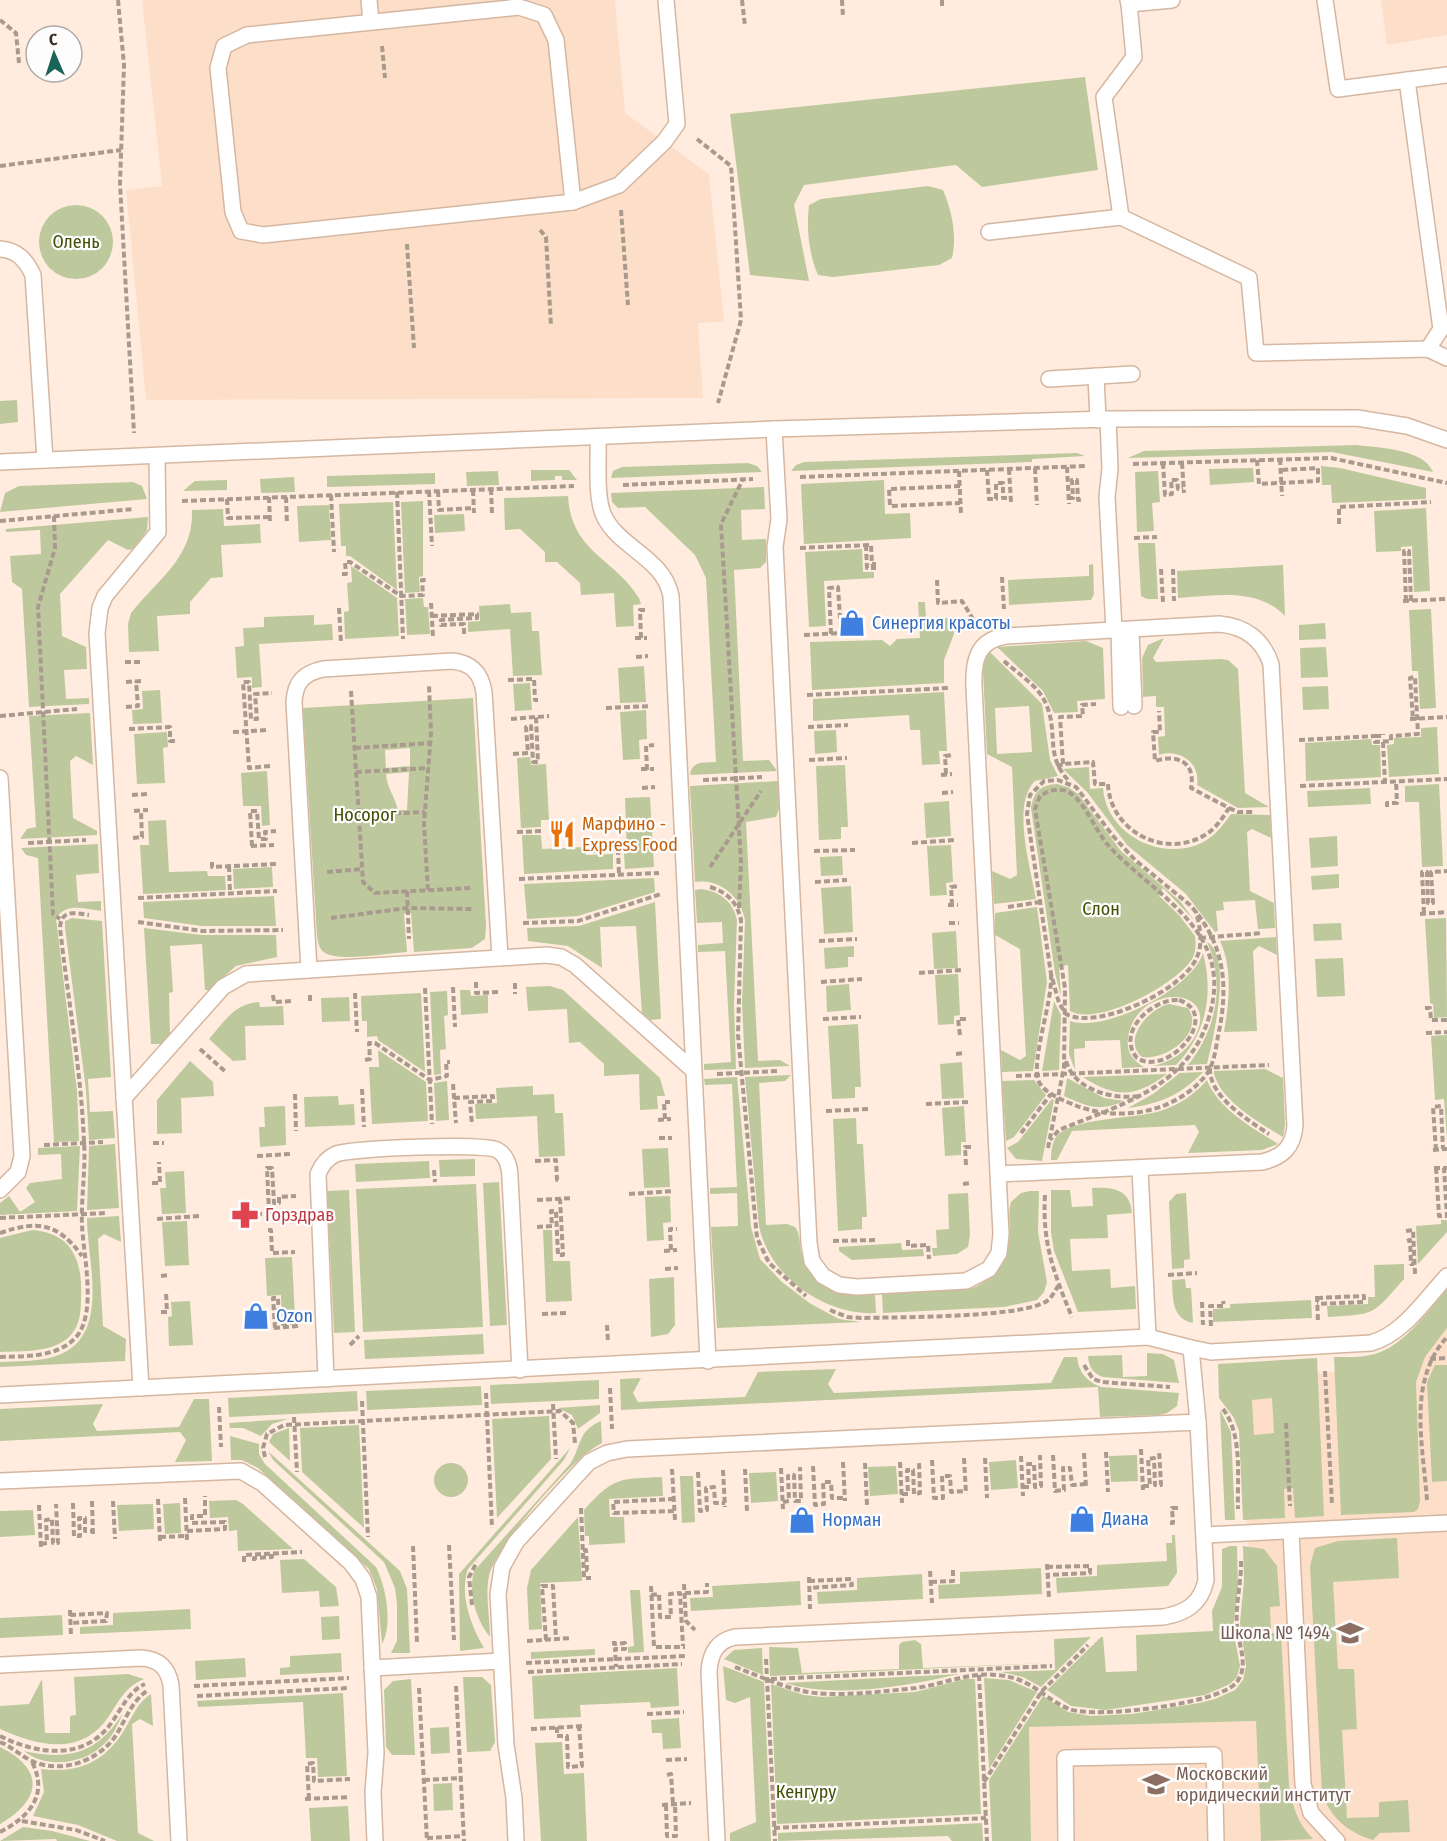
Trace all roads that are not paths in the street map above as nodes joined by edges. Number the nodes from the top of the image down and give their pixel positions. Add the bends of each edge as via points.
1 (369, 0) edge
2 (666, 0) edge
3 (1172, 0) edge
4 (1325, 0) edge
5 (1129, 2) edge
6 (376, 22) junction
7 (1447, 75) edge
8 (1407, 80) junction
9 (573, 202) junction
10 (1121, 217) junction
11 (989, 232) dead end
12 (0, 249) edge
13 (1428, 349) junction
14 (1447, 358) edge
15 (1132, 374) dead end
16 (1096, 376) junction
17 (1049, 379) dead end
18 (1103, 419) junction
19 (774, 429) junction
20 (598, 438) junction
21 (1447, 440) edge
22 (157, 456) junction
23 (45, 460) junction
24 (0, 462) edge
25 (1121, 630) junction
26 (1130, 705) road end
27 (0, 778) edge
28 (500, 958) junction
29 (309, 970) junction
30 (694, 1072) junction
31 (124, 1098) junction
32 (1140, 1168) junction
33 (998, 1174) junction
34 (0, 1190) edge
35 (1447, 1276) edge
36 (1148, 1337) junction
37 (1191, 1348) junction
38 (708, 1361) junction
39 (520, 1370) junction
40 (326, 1379) junction
41 (141, 1388) junction
42 (0, 1395) edge
43 (1198, 1422) junction
44 (0, 1481) edge
45 (1447, 1523) edge
46 (1291, 1531) junction
47 (1205, 1535) junction
48 (501, 1657) junction
49 (0, 1665) edge
50 (372, 1668) junction
51 (179, 1841) edge
52 (375, 1841) edge
53 (516, 1841) edge
54 (717, 1841) edge
55 (1066, 1841) edge
56 (1216, 1841) edge
57 (1337, 1841) edge

1 - 6 lane
2 - 9 lane via 677,124 619,185
3 - 5 lane
4 - 8 lane via 1338,88
5 - 10 lane via 1134,57 1104,98
6 - 9 lane via 519,7 544,15 556,40
6 - 9 lane via 247,35 224,45 218,68 233,212 241,231 263,235
7 - 8 lane
8 - 13 lane via 1440,328
10 - 11 lane
10 - 13 lane via 1249,278 1256,353
12 - 23 lane via 20,256 33,275
13 - 14 lane
15 - 16 lane
16 - 17 lane
16 - 18 lane
18 - 19 lane
18 - 21 lane via 1357,418 1407,426
18 - 25 lane via 1110,465 1107,497
19 - 20 lane
19 - 33 lane via 782,697 779,776 809,1251 817,1269 830,1281 857,1287 957,1282 983,1274 995,1261 1001,1243
20 - 22 lane
20 - 30 lane via 604,517 660,571 669,589
22 - 23 lane
22 - 31 lane via 158,531 112,586 100,608 97,633
23 - 24 lane
25 - 26 lane
25 - 32 lane via 1229,625 1247,632 1263,646 1273,674 1295,1126 1290,1146 1276,1158 1262,1162
25 - 33 lane via 1006,636 988,641 975,657
27 - 34 lane via 22,1146 18,1172
28 - 29 lane
28 - 29 lane via 483,685 478,673 464,663 452,661 323,669 305,676 294,692
28 - 30 lane via 566,959
29 - 31 lane via 256,972 231,981
30 - 38 lane
31 - 41 lane
32 - 33 lane
32 - 36 lane
35 - 37 lane via 1405,1322 1384,1339 1371,1343 1211,1352
36 - 37 lane
36 - 38 lane
37 - 43 lane
38 - 39 lane
39 - 40 lane
39 - 40 lane via 510,1169 505,1157 491,1147 473,1146 335,1155 320,1167 317,1195
40 - 41 lane
41 - 42 lane
43 - 47 lane
43 - 48 lane via 613,1452 589,1462 512,1547 498,1587
44 - 50 lane via 222,1470 246,1473 360,1574 369,1598
45 - 46 lane
46 - 47 lane
46 - 57 lane via 1303,1784 1311,1813
47 - 54 lane via 1204,1589 1196,1603 1172,1615 728,1638 717,1646 710,1660
48 - 50 lane via 455,1664
48 - 53 lane
49 - 51 lane via 147,1658 166,1669 171,1685
50 - 52 lane
55 - 56 lane via 1065,1758 1214,1755

